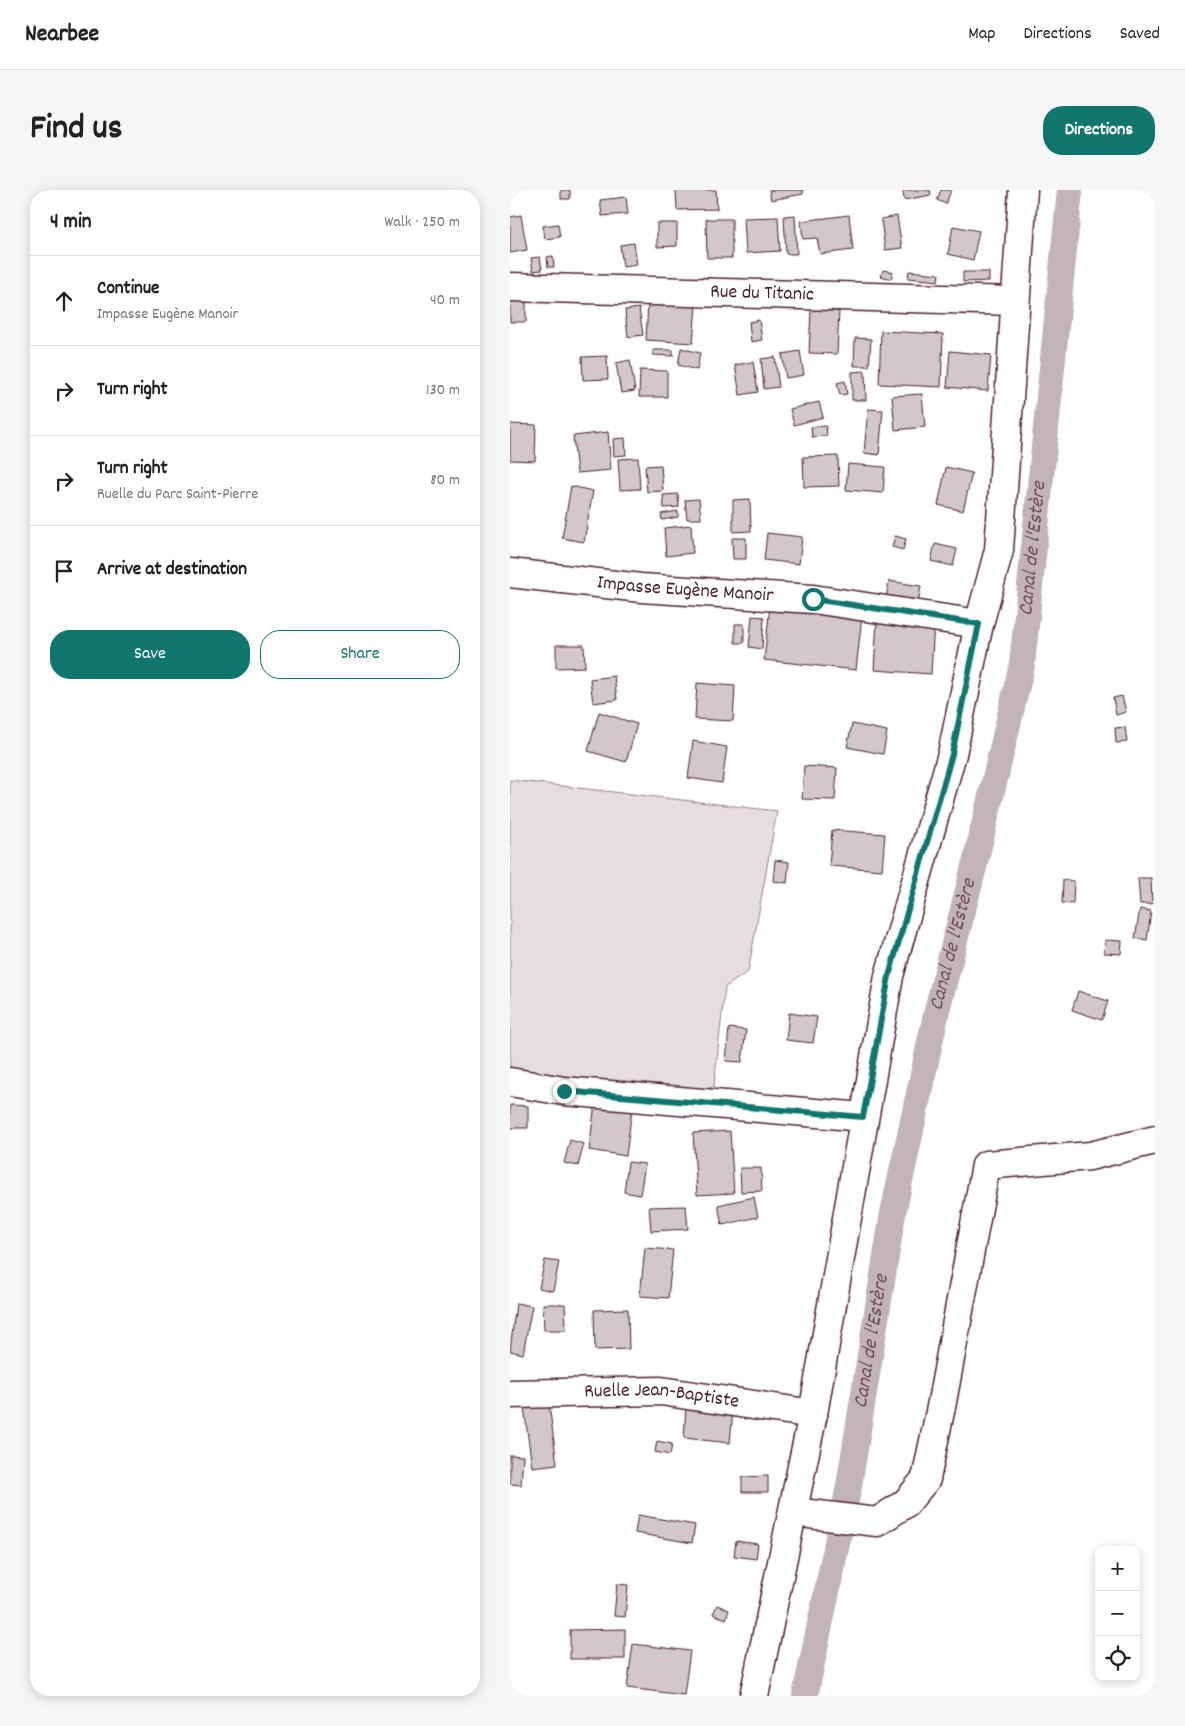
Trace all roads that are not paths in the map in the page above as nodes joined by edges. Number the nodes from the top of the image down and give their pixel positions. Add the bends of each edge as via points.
1 (1023, 190) edge
2 (510, 287) edge
3 (1015, 301) junction
4 (510, 573) edge
5 (979, 624) junction
6 (510, 1082) edge
7 (863, 1117) junction
8 (1155, 1140) edge
9 (510, 1394) edge
10 (813, 1414) junction
11 (793, 1512) junction
12 (754, 1696) edge

1 - 3 street
2 - 3 street, Rue du Titanic
3 - 5 street via 999,550
4 - 5 street, Impasse Eugène Manoir via 641,588 813,599
5 - 7 street via 952,754 889,976
6 - 7 street via 564,1091
7 - 10 street
8 - 11 street via 1090,1156 986,1165 926,1479 906,1503 877,1522
9 - 10 street, Ruelle Jean-Baptiste via 661,1391
10 - 11 street
11 - 12 street

